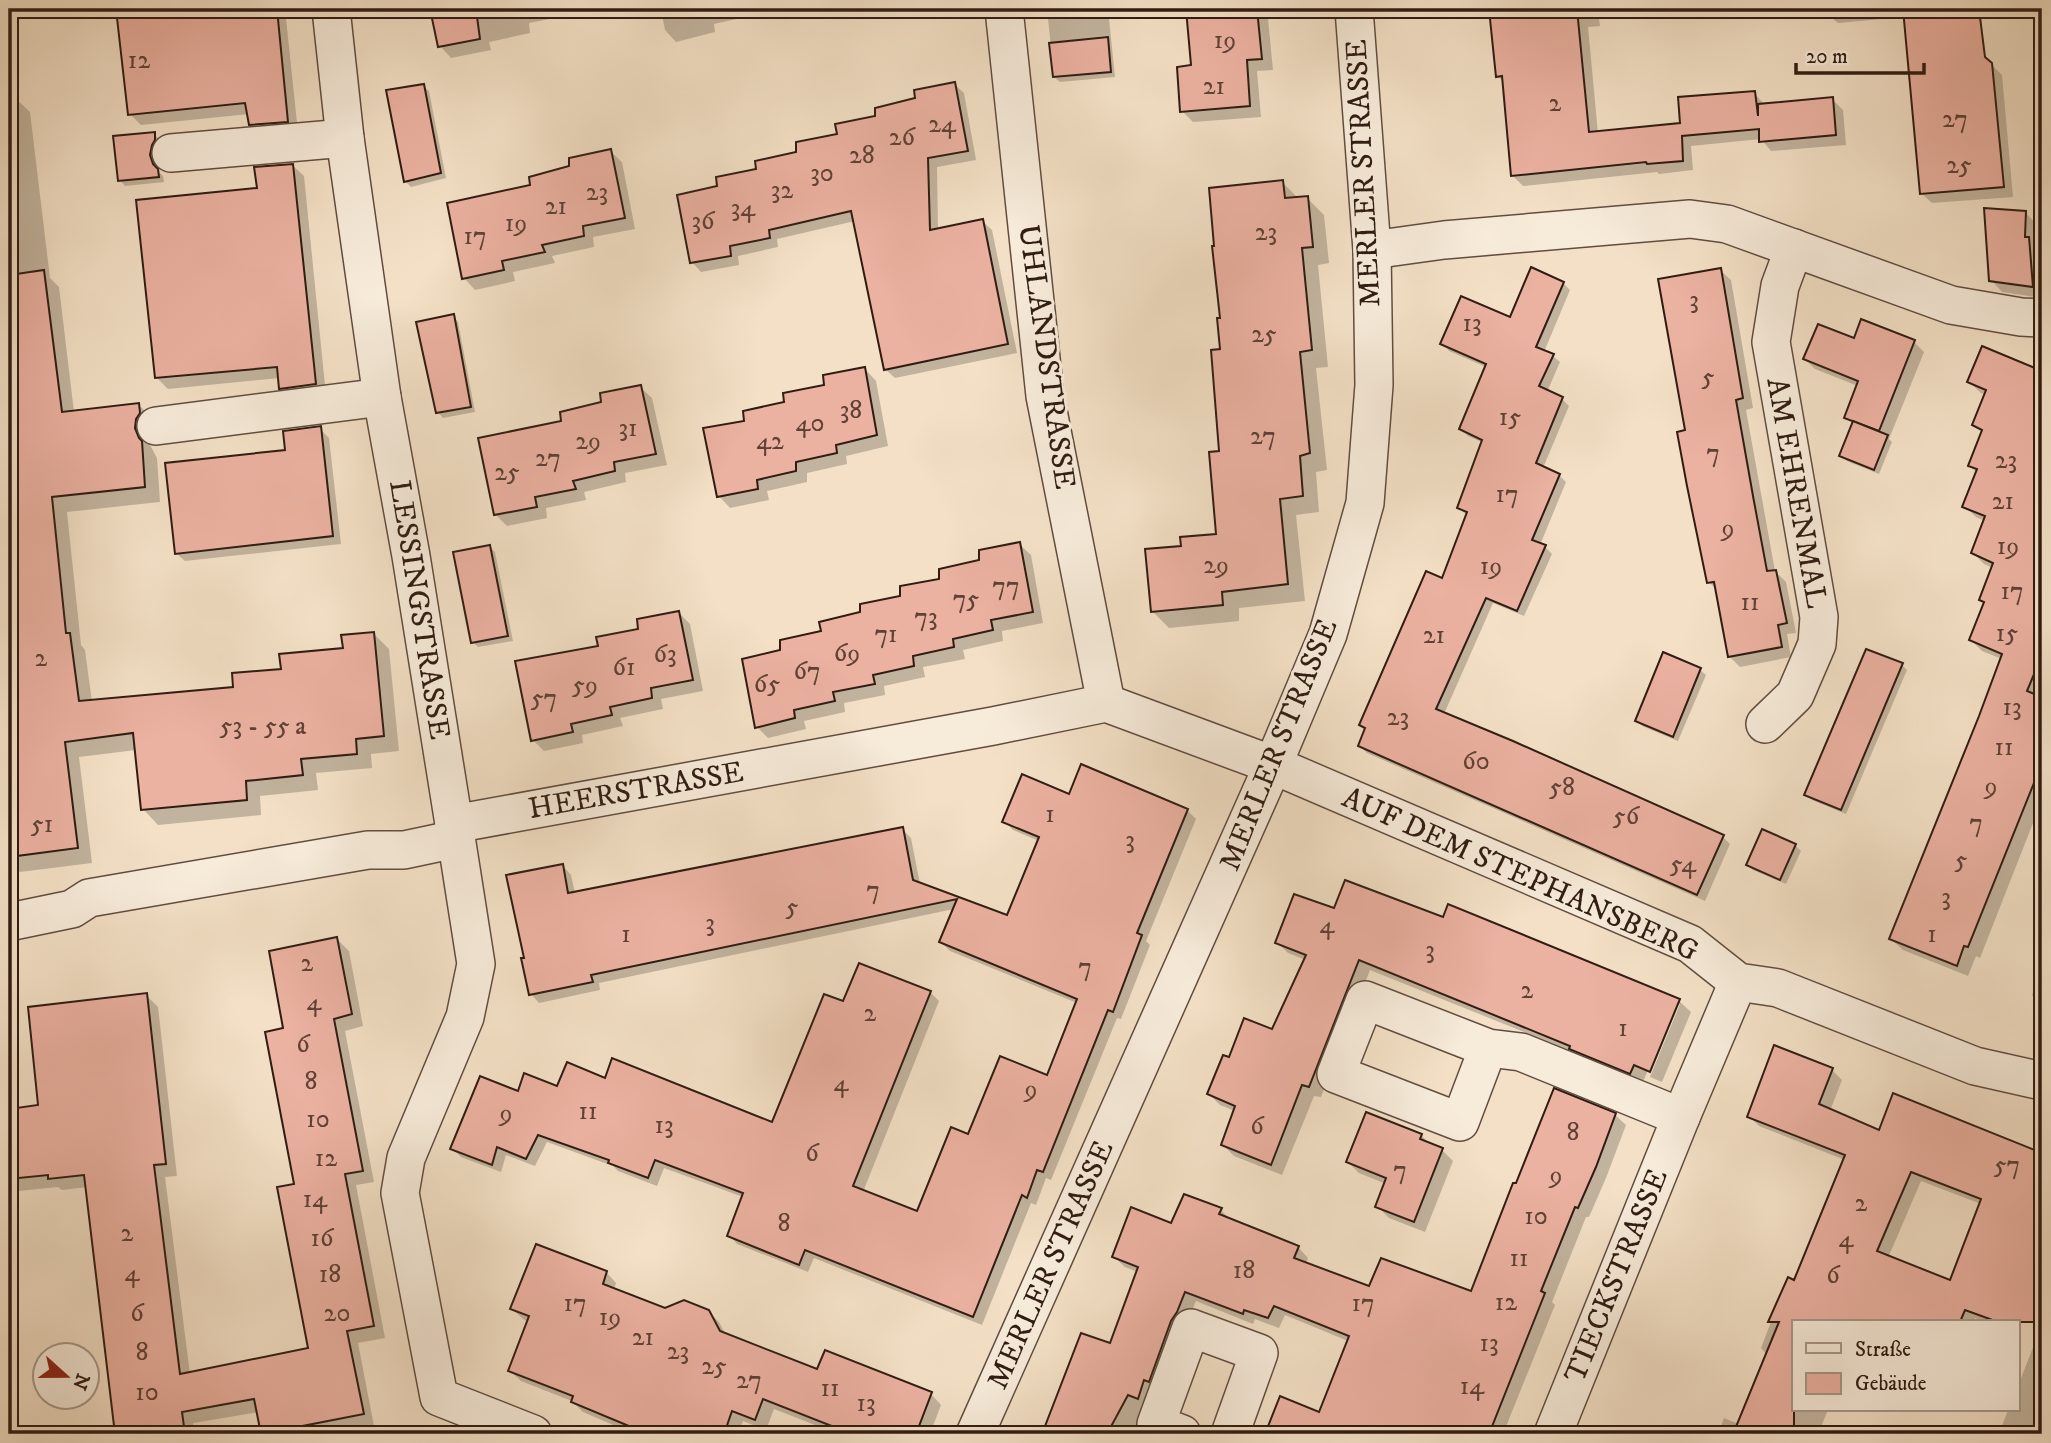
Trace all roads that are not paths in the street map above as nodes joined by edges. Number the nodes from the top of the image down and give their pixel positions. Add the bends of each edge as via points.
1 (331, 9) edge
2 (1004, 9) edge
3 (1354, 9) edge
4 (345, 138) junction
5 (171, 153) dead end
6 (1794, 248) junction
7 (1372, 250) junction
8 (2042, 318) edge
9 (382, 397) junction
10 (156, 426) dead end
11 (1106, 703) junction
12 (1765, 724) dead end
13 (1273, 765) junction
14 (455, 832) junction
15 (9, 922) edge
16 (1738, 982) junction
17 (1488, 1048) dead end
18 (2042, 1081) edge
19 (1681, 1117) junction
20 (533, 1434) edge
21 (975, 1434) edge
22 (1182, 1434) edge
23 (1230, 1434) edge
24 (1553, 1434) edge

1 - 4 street, LESSINGSTRASSE
2 - 11 street, UHLANDSTRASSE via 1045,396
3 - 7 street, MERLER STRASSE
4 - 5 street
4 - 9 street, LESSINGSTRASSE
6 - 7 street via 1727,224 1690,219
6 - 8 street via 1951,305
6 - 12 street, AM EHRENMAL via 1780,286 1771,342 1819,617 1817,644 1795,695
7 - 13 street, MERLER STRASSE via 1374,385 1365,503 1328,634
9 - 10 street
9 - 14 street, LESSINGSTRASSE
11 - 13 street
11 - 14 street, HEERSTRASSE
13 - 16 street, AUF DEM STEPHANSBERG via 1690,944
13 - 21 street, MERLER STRASSE
14 - 15 street, HEERSTRASSE via 404,850 368,850 89,898 72,909
14 - 20 street, LESSINGSTRASSE via 476,964 465,1017 406,1158 400,1193 439,1397
16 - 18 street, AUF DEM STEPHANSBERG via 1778,988 1975,1066
16 - 19 street, TIECKSTRASSE
17 - 19 street via 1521,1052
19 - 24 street, TIECKSTRASSE
22 - 23 street via 1156,1424 1191,1328 1259,1353

